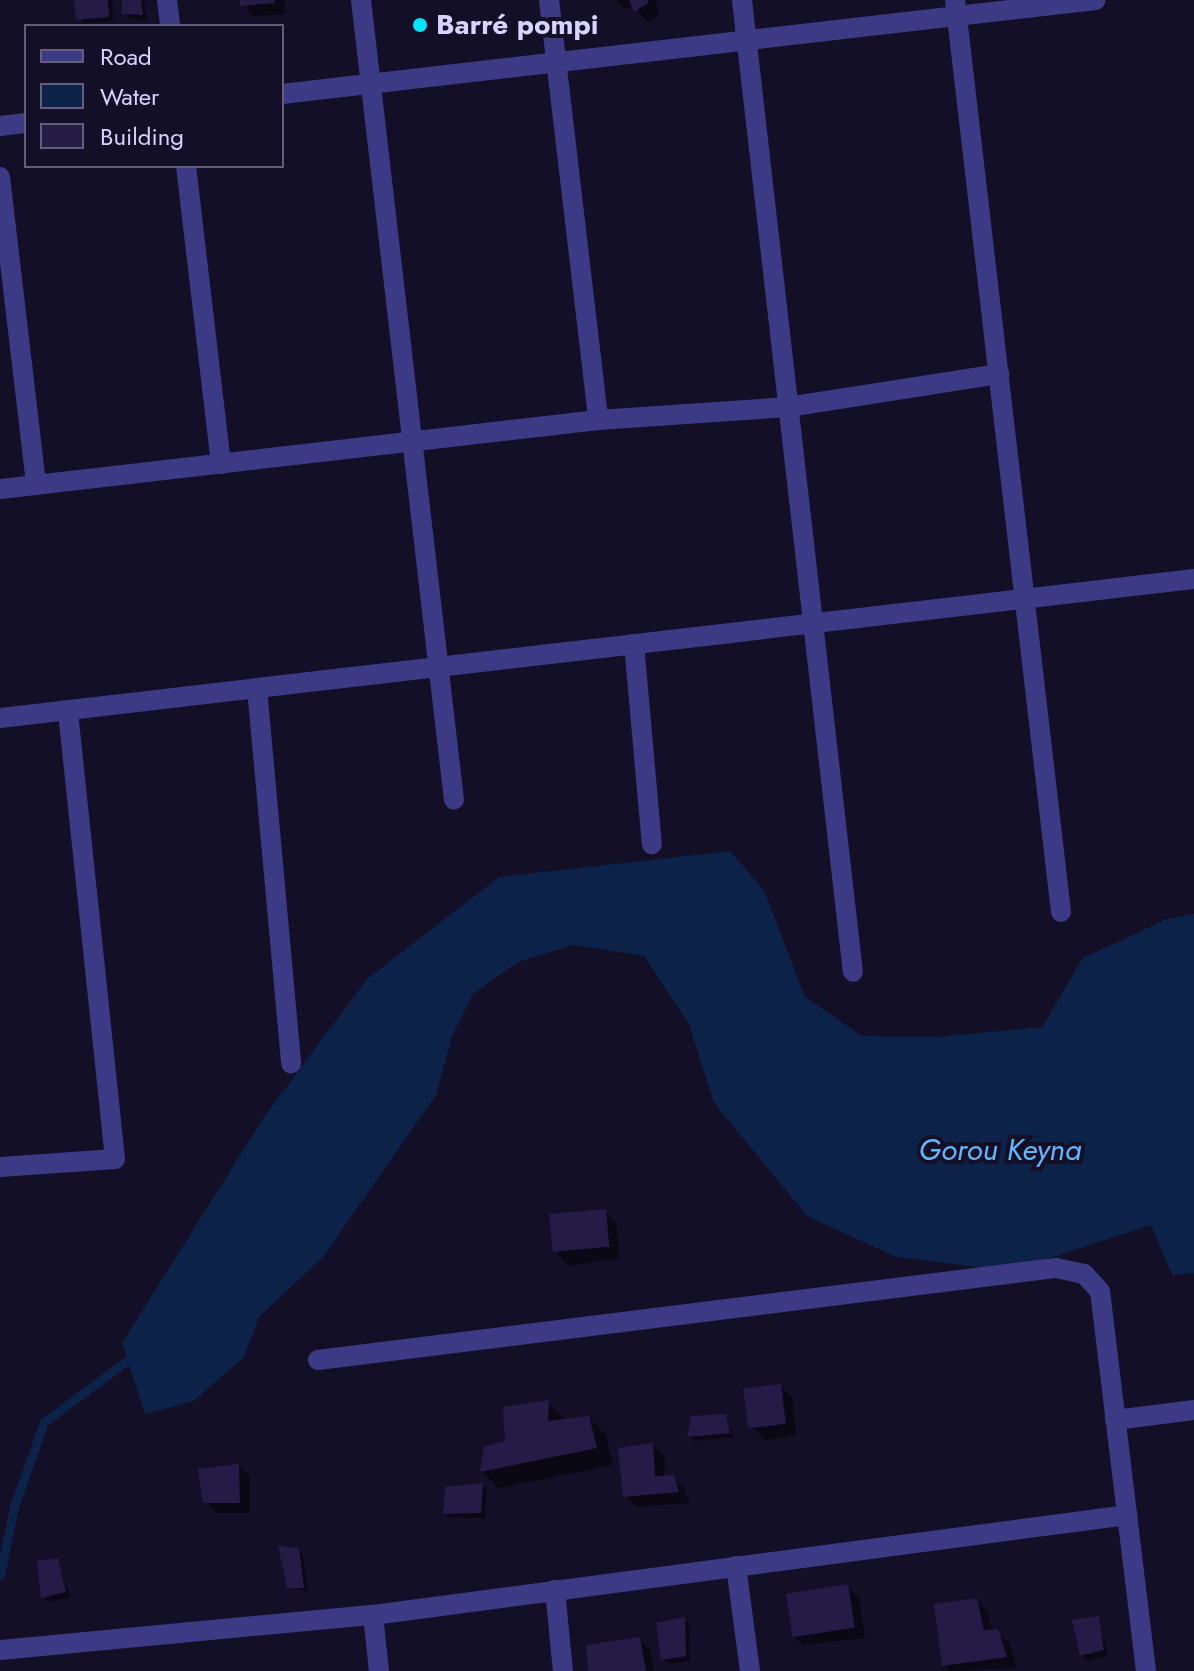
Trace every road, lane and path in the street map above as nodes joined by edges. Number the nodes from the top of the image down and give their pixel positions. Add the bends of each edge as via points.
1 (167, 0) edge
2 (361, 0) edge
3 (549, 0) edge
4 (742, 0) edge
5 (1096, 0) edge
6 (956, 8) edge
7 (170, 24) edge
8 (746, 41) junction
9 (556, 62) junction
10 (370, 83) junction
11 (284, 94) edge
12 (24, 123) edge
13 (0, 126) edge
14 (186, 168) edge
15 (0, 177) edge
16 (999, 374) junction
17 (788, 407) junction
18 (598, 420) junction
19 (412, 442) junction
20 (221, 464) junction
21 (36, 485) junction
22 (0, 489) edge
23 (1194, 579) edge
24 (1025, 599) junction
25 (813, 623) junction
26 (634, 644) junction
27 (438, 667) junction
28 (257, 688) junction
29 (68, 710) junction
30 (0, 718) edge
31 (454, 800) dead end
32 (652, 844) dead end
33 (1061, 912) dead end
34 (853, 972) dead end
35 (291, 1063) dead end
36 (0, 1167) edge
37 (318, 1360) dead end
38 (1194, 1410) edge
39 (1115, 1420) junction
40 (1127, 1515) junction
41 (736, 1566) junction
42 (555, 1590) junction
43 (373, 1615) junction
44 (0, 1650) edge
45 (379, 1671) edge
46 (563, 1671) edge
47 (750, 1671) edge
48 (1146, 1671) edge

1 - 7 street
2 - 10 street
3 - 9 street
4 - 8 street
5 - 6 street
6 - 8 street
6 - 16 street
8 - 9 street
8 - 17 street
9 - 10 street
9 - 18 street
10 - 11 street
10 - 19 street
12 - 13 street
14 - 20 street
15 - 21 street
16 - 17 street
16 - 24 street
17 - 18 street
17 - 25 street
18 - 19 street
19 - 20 street
19 - 27 street
20 - 21 street
21 - 22 street
23 - 24 street
24 - 25 street
24 - 33 street
25 - 26 street
25 - 34 street
26 - 27 street
26 - 32 street
27 - 28 street
27 - 31 street
28 - 29 street
28 - 35 street
29 - 30 street
29 - 36 street via 115,1159
37 - 39 street via 1056,1268 1084,1274 1100,1291
38 - 39 street
39 - 40 street
40 - 41 street
40 - 48 street
41 - 42 street
41 - 47 street
42 - 43 street
42 - 46 street
43 - 44 street
43 - 45 street

